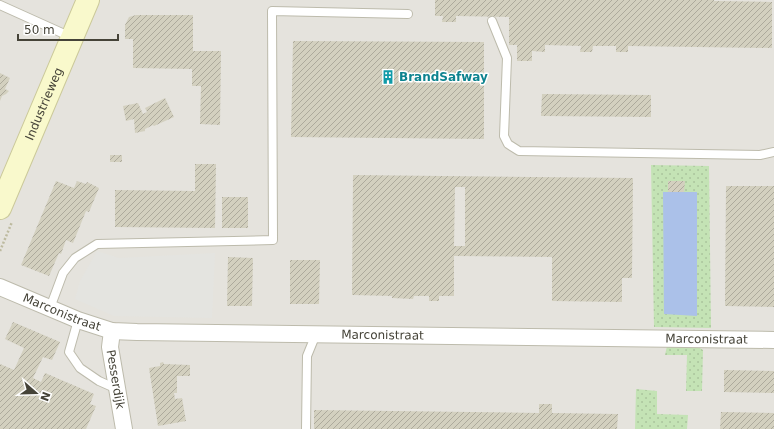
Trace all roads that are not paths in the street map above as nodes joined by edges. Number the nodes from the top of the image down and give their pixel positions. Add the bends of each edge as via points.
1 (88, 0) edge
2 (0, 5) edge
3 (408, 14) dead end
4 (492, 21) dead end
5 (72, 38) junction
6 (774, 152) edge
7 (0, 208) edge
8 (0, 287) edge
9 (50, 308) junction
10 (78, 320) junction
11 (112, 330) junction
12 (322, 332) junction
13 (774, 340) edge
14 (117, 389) junction
15 (124, 429) edge
16 (306, 429) edge

1 - 5 street, Industrieweg
2 - 5 lane
3 - 9 lane via 272,11 273,240 97,244 75,258 63,273
4 - 6 lane via 507,58 504,136 508,144 520,151 760,155
5 - 7 street, Industrieweg
8 - 9 street, Marconistraat
9 - 10 street, Marconistraat
10 - 11 street, Marconistraat
10 - 14 lane via 69,352 80,368
11 - 12 street, Marconistraat
11 - 14 street, Pesserdijk via 110,346
12 - 13 street, Marconistraat
12 - 16 lane via 307,356
14 - 15 street, Pesserdijk

